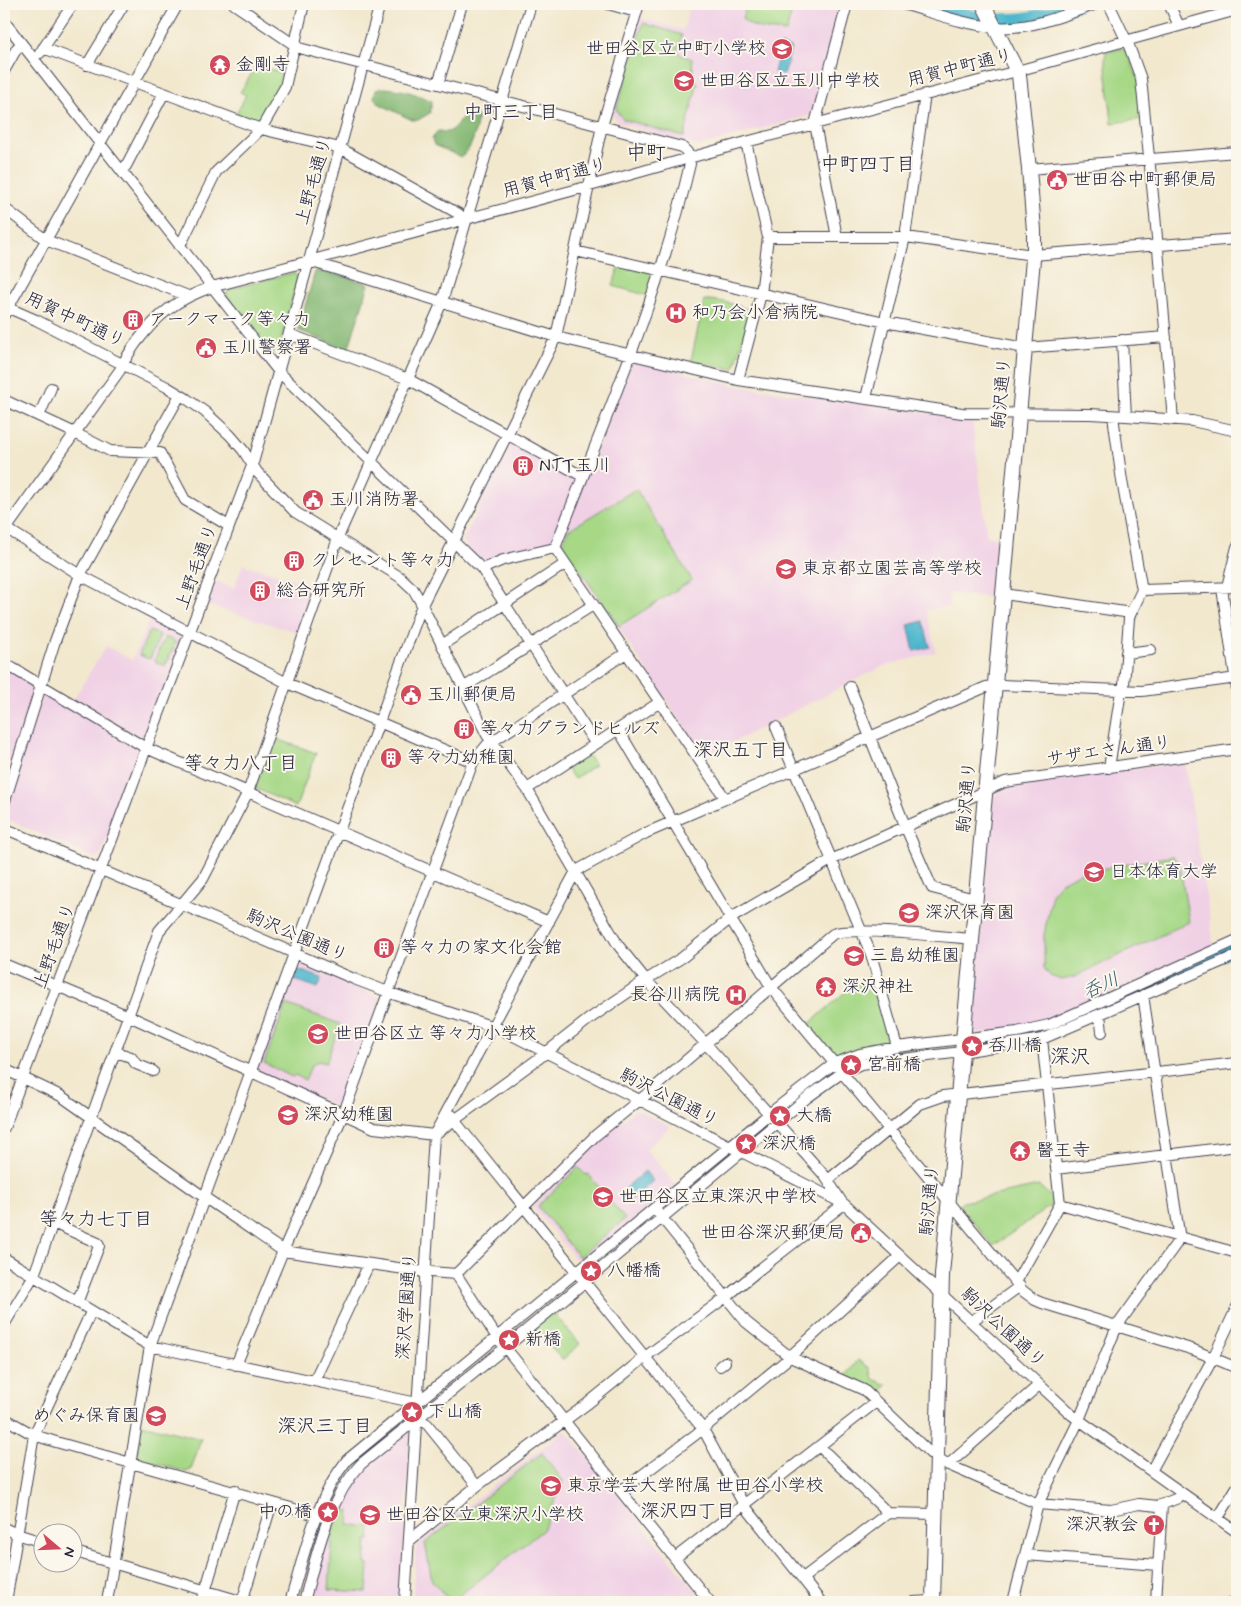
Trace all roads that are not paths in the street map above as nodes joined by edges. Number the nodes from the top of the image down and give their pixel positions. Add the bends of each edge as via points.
1 (72, 4) edge
2 (124, 4) edge
3 (178, 4) edge
4 (234, 4) edge
5 (304, 4) edge
6 (380, 4) edge
7 (462, 4) edge
8 (530, 4) edge
9 (608, 4) edge
10 (847, 4) edge
11 (902, 4) edge
12 (983, 4) edge
13 (1096, 4) edge
14 (1109, 4) edge
15 (1169, 4) edge
16 (637, 8) edge
17 (1237, 10) edge
18 (4, 21) edge
19 (1179, 26) junction
20 (996, 27) junction
21 (1127, 43) junction
22 (22, 44) junction
23 (294, 46) junction
24 (43, 48) junction
25 (33, 58) junction
26 (87, 65) junction
27 (364, 65) junction
28 (4, 71) edge
29 (1017, 71) junction
30 (135, 82) junction
31 (438, 84) junction
32 (164, 93) junction
33 (925, 94) junction
34 (503, 102) junction
35 (815, 124) junction
36 (602, 126) junction
37 (261, 129) junction
38 (746, 142) junction
39 (100, 144) junction
40 (340, 148) junction
41 (1237, 152) edge
42 (690, 158) junction
43 (1150, 159) junction
44 (1029, 168) junction
45 (121, 170) junction
46 (589, 186) junction
47 (4, 208) edge
48 (464, 220) junction
49 (837, 236) junction
50 (768, 237) junction
51 (905, 237) junction
52 (1237, 239) edge
53 (46, 240) junction
54 (179, 245) junction
55 (1158, 245) junction
56 (576, 251) junction
57 (1033, 255) junction
58 (308, 261) junction
59 (661, 271) junction
60 (212, 287) junction
61 (761, 294) junction
62 (188, 296) junction
63 (442, 302) junction
64 (5, 309) edge
65 (885, 322) junction
66 (289, 334) junction
67 (556, 337) junction
68 (1166, 337) junction
69 (1122, 340) junction
70 (1025, 348) junction
71 (631, 356) junction
72 (122, 364) junction
73 (278, 372) junction
74 (408, 380) junction
75 (738, 380) junction
76 (51, 388) dead end
77 (180, 395) junction
78 (866, 398) junction
79 (4, 400) edge
80 (1019, 414) junction
81 (39, 416) junction
82 (1113, 416) junction
83 (1126, 416) junction
84 (1173, 420) junction
85 (1237, 431) edge
86 (75, 433) junction
87 (508, 434) junction
88 (147, 452) junction
89 (252, 463) junction
90 (371, 463) junction
91 (582, 476) junction
92 (229, 526) junction
93 (4, 529) edge
94 (338, 538) junction
95 (454, 543) junction
96 (555, 548) junction
97 (1237, 548) edge
98 (565, 564) junction
99 (482, 569) junction
100 (80, 575) junction
101 (1229, 587) edge
102 (1142, 590) junction
103 (1004, 594) junction
104 (504, 604) junction
105 (593, 604) junction
106 (422, 605) junction
107 (1131, 613) junction
108 (190, 633) junction
109 (442, 645) junction
110 (531, 645) junction
111 (1151, 650) dead end
112 (626, 653) junction
113 (1126, 653) junction
114 (4, 663) edge
115 (1237, 682) edge
116 (287, 683) junction
117 (41, 686) junction
118 (994, 686) junction
119 (850, 687) dead end
120 (463, 688) junction
121 (1121, 691) junction
122 (563, 694) junction
123 (660, 702) junction
124 (378, 722) junction
125 (776, 727) dead end
126 (618, 729) junction
127 (870, 737) junction
128 (492, 742) junction
129 (595, 743) junction
130 (146, 748) junction
131 (1237, 749) edge
132 (473, 762) junction
133 (1109, 768) junction
134 (794, 770) junction
135 (527, 789) junction
136 (986, 791) junction
137 (248, 792) junction
138 (726, 798) junction
139 (4, 804) edge
140 (673, 821) junction
141 (4, 828) edge
142 (906, 828) junction
143 (339, 831) junction
144 (831, 860) junction
145 (100, 870) junction
146 (576, 871) junction
147 (433, 872) junction
148 (976, 899) junction
149 (181, 904) junction
150 (731, 918) junction
151 (548, 922) junction
152 (861, 931) junction
153 (972, 939) junction
154 (1237, 940) edge
155 (294, 953) junction
156 (1237, 955) edge
157 (4, 964) edge
158 (646, 980) junction
159 (57, 986) junction
160 (771, 987) junction
161 (389, 992) junction
162 (1143, 995) junction
163 (1100, 1014) junction
164 (129, 1016) junction
165 (492, 1027) junction
166 (1102, 1032) dead end
167 (1042, 1039) junction
168 (706, 1044) junction
169 (963, 1046) junction
170 (897, 1047) junction
171 (116, 1052) junction
172 (545, 1053) junction
173 (835, 1063) junction
174 (1237, 1063) edge
175 (4, 1069) edge
176 (153, 1071) dead end
177 (250, 1072) junction
178 (843, 1072) junction
179 (1154, 1072) junction
180 (23, 1077) junction
181 (1047, 1084) junction
182 (958, 1094) junction
183 (638, 1100) junction
184 (448, 1108) junction
185 (769, 1114) junction
186 (344, 1115) junction
187 (92, 1118) junction
188 (455, 1120) junction
189 (777, 1123) junction
190 (4, 1128) edge
191 (889, 1128) junction
192 (434, 1135) junction
193 (1237, 1146) edge
194 (730, 1147) junction
195 (741, 1153) junction
196 (1167, 1155) junction
197 (1056, 1168) junction
198 (828, 1180) junction
199 (204, 1197) junction
200 (949, 1200) junction
201 (844, 1204) junction
202 (1060, 1204) junction
203 (524, 1208) junction
204 (655, 1208) junction
205 (662, 1218) junction
206 (53, 1223) junction
207 (1179, 1238) junction
208 (283, 1251) junction
209 (1237, 1253) edge
210 (900, 1256) junction
211 (4, 1258) edge
212 (369, 1264) junction
213 (425, 1271) junction
214 (576, 1273) junction
215 (456, 1274) junction
216 (34, 1275) junction
217 (584, 1282) junction
218 (1018, 1284) junction
219 (942, 1293) junction
220 (726, 1297) junction
221 (77, 1303) junction
222 (1237, 1307) edge
223 (91, 1312) junction
224 (972, 1321) junction
225 (4, 1325) edge
226 (1117, 1326) junction
227 (496, 1336) junction
228 (150, 1346) junction
229 (506, 1347) junction
230 (645, 1357) junction
231 (790, 1357) junction
232 (1213, 1358) junction
233 (236, 1365) junction
234 (1237, 1368) edge
235 (314, 1381) junction
236 (1039, 1385) junction
237 (876, 1402) junction
238 (417, 1403) junction
239 (4, 1418) edge
240 (416, 1418) junction
241 (1079, 1420) junction
242 (565, 1421) junction
243 (702, 1429) junction
244 (34, 1435) junction
245 (820, 1447) junction
246 (942, 1461) junction
247 (130, 1462) junction
248 (1151, 1471) junction
249 (477, 1486) junction
250 (1237, 1486) edge
251 (621, 1491) junction
252 (235, 1492) junction
253 (1181, 1492) junction
254 (272, 1503) junction
255 (1038, 1504) junction
256 (744, 1505) junction
257 (1162, 1505) junction
258 (888, 1512) junction
259 (936, 1514) junction
260 (317, 1515) junction
261 (1218, 1518) junction
262 (329, 1519) junction
263 (4, 1528) edge
264 (1237, 1532) edge
265 (17, 1534) junction
266 (32, 1539) edge
267 (409, 1541) junction
268 (82, 1554) edge
269 (1025, 1555) junction
270 (675, 1558) junction
271 (113, 1563) junction
272 (1158, 1565) junction
273 (803, 1578) junction
274 (206, 1590) junction
275 (6, 1602) edge
276 (107, 1602) edge
277 (202, 1602) edge
278 (243, 1602) edge
279 (290, 1602) edge
280 (304, 1602) edge
281 (405, 1602) edge
282 (710, 1602) edge
283 (821, 1602) edge
284 (913, 1602) edge
285 (933, 1602) edge
286 (1013, 1602) edge
287 (1156, 1602) edge
288 (1233, 1602) edge
289 (1237, 1602) edge

1 - 24 street
2 - 26 street
3 - 30 street
4 - 23 street
5 - 23 street
6 - 27 street, 上野毛通り
7 - 31 street
8 - 34 street
9 - 16 street
10 - 35 street
11 - 20 street
12 - 20 main road, 駒沢通り
13 - 20 street via 1030,24
14 - 21 street
15 - 19 street
16 - 36 street
17 - 19 street, 用賀中町通り
18 - 22 street
19 - 21 street, 用賀中町通り
20 - 29 main road, 駒沢通り
21 - 29 street, 用賀中町通り
21 - 43 street via 1141,79
22 - 25 street
22 - 28 street
23 - 27 street
23 - 37 street via 285,87
24 - 25 street
24 - 26 street
25 - 39 street
26 - 30 street
27 - 31 street
27 - 40 street, 上野毛通り
29 - 33 street, 用賀中町通り
29 - 44 main road, 駒沢通り
30 - 32 street
30 - 39 street
31 - 34 street
32 - 37 street
32 - 45 street
33 - 35 street, 用賀中町通り
33 - 51 street
34 - 36 street
34 - 48 street
35 - 38 street, 用賀中町通り
35 - 49 street
36 - 42 street via 682,147
36 - 46 street
37 - 40 street
37 - 54 street via 216,172
38 - 42 street, 用賀中町通り
38 - 50 street
39 - 45 street
39 - 53 street
40 - 48 street via 460,214
40 - 58 street, 上野毛通り
41 - 43 street
42 - 46 street, 用賀中町通り
42 - 59 street
43 - 44 street
43 - 55 street
44 - 57 main road, 駒沢通り
45 - 54 street
46 - 48 street, 用賀中町通り
46 - 56 street
47 - 53 street
48 - 58 street, 用賀中町通り
48 - 63 street
49 - 50 street
49 - 51 street
50 - 61 street
51 - 57 street
51 - 65 street
52 - 55 street
53 - 62 street
53 - 64 street
54 - 60 street
55 - 57 street
55 - 68 street
56 - 59 street
56 - 67 street
57 - 70 main road, 駒沢通り
58 - 60 street, 用賀中町通り
58 - 63 street
58 - 66 street, 上野毛通り
59 - 61 street
59 - 71 street
60 - 62 street, 用賀中町通り
60 - 73 street
61 - 65 street
61 - 75 street
62 - 72 street, 用賀中町通り via 154,321
63 - 67 street
63 - 74 street
64 - 72 street, 用賀中町通り
65 - 70 street
65 - 78 street
66 - 73 street, 上野毛通り
66 - 74 street
67 - 71 street
67 - 87 street
68 - 69 street
68 - 84 street
69 - 70 street
69 - 83 street
70 - 80 main road, 駒沢通り
71 - 75 street
71 - 91 street
72 - 77 street
72 - 86 street
73 - 89 street, 上野毛通り
73 - 90 street
74 - 87 street
74 - 90 street
75 - 78 street
76 - 81 street
77 - 88 street
77 - 89 street via 215,421
78 - 80 street via 962,413
79 - 81 street
80 - 82 street
80 - 103 main road, 駒沢通り
81 - 86 street
82 - 83 street
82 - 102 street
83 - 84 street
84 - 85 street
86 - 88 street via 110,451
86 - 93 street
87 - 91 street
87 - 95 street
88 - 92 street via 160,454 184,500
88 - 100 street
89 - 92 street, 上野毛通り
89 - 94 street via 295,512
90 - 94 street
90 - 95 street
91 - 96 street
92 - 108 street, 上野毛通り
93 - 100 street
94 - 106 street via 404,580
94 - 116 street
95 - 99 street
95 - 106 street
96 - 98 street
96 - 99 street via 503,560
97 - 101 street
98 - 104 street
98 - 105 street
99 - 104 street
100 - 108 street
100 - 117 street
101 - 102 street
101 - 115 street
102 - 107 street
103 - 107 street
103 - 118 main road, 駒沢通り
104 - 109 street
104 - 110 street
105 - 110 street
105 - 112 street
106 - 109 street
106 - 124 street
107 - 113 street
108 - 116 street
108 - 130 street, 上野毛通り
109 - 120 street
110 - 120 street
110 - 122 street
111 - 113 street
112 - 122 street
112 - 123 street
113 - 121 street
114 - 117 street
115 - 121 street
116 - 124 street
116 - 137 street
117 - 130 street
117 - 139 street
118 - 121 street
118 - 127 street
118 - 136 main road, 駒沢通り
119 - 127 street
120 - 128 street
121 - 133 street
122 - 128 street
122 - 129 street
123 - 126 street
123 - 138 street
124 - 132 street
124 - 143 street
125 - 134 street
126 - 129 street
126 - 140 street
127 - 134 street
127 - 142 street
128 - 132 street
128 - 135 street
129 - 135 street
130 - 137 street
130 - 145 street, 上野毛通り
131 - 133 street, サザエさん通り
132 - 147 street
133 - 136 street, サザエさん通り via 1005,782
134 - 138 street
134 - 144 street
135 - 146 street
136 - 142 street, サザエさん通り
136 - 148 main road, 駒沢通り
137 - 143 street
137 - 149 street via 203,878
138 - 140 street
140 - 146 street
140 - 150 street
141 - 145 street, 駒沢公園通り
142 - 144 street, サザエさん通り
142 - 148 street via 932,888
143 - 147 street
143 - 155 street
144 - 150 street, サザエさん通り
144 - 152 street
145 - 149 street, 駒沢公園通り
145 - 159 street, 上野毛通り
146 - 151 street, 深沢学園通り
146 - 158 street via 618,945
147 - 151 street
147 - 161 street
148 - 153 main road, 駒沢通り
149 - 155 street, 駒沢公園通り
149 - 164 street via 159,931
150 - 158 street, サザエさん通り via 683,957
150 - 160 street
151 - 165 street, 深沢学園通り
152 - 153 street
152 - 160 street via 833,934
152 - 170 street via 871,954
153 - 169 main road, 駒沢通り
154 - 169 street via 1049,1025
155 - 161 street, 駒沢公園通り
155 - 177 street
156 - 162 street
157 - 159 street
158 - 168 street
158 - 172 street, サザエさん通り
159 - 164 street
159 - 180 street, 上野毛通り
160 - 168 street
160 - 173 street
161 - 165 street, 駒沢公園通り
161 - 186 street
162 - 163 street
162 - 179 street
163 - 166 street
163 - 167 street
164 - 171 street
164 - 177 street
165 - 172 street, 駒沢公園通り
165 - 184 street, 深沢学園通り
167 - 169 street
167 - 181 street
168 - 183 street
168 - 185 street
169 - 170 street
169 - 178 street via 861,1064
169 - 182 main road, 駒沢通り
170 - 173 street
171 - 176 street
171 - 187 street
172 - 183 street, 駒沢公園通り
172 - 188 street, サザエさん通り
173 - 178 street
173 - 185 street
174 - 179 street
175 - 180 street
177 - 186 street
177 - 199 street
178 - 189 street
178 - 191 street
179 - 181 street
179 - 196 street
180 - 187 street via 61,1096
180 - 190 street, 上野毛通り
181 - 182 street
181 - 197 street
182 - 191 street via 920,1104
182 - 200 main road, 駒沢通り
183 - 194 street, 駒沢公園通り
183 - 203 street via 596,1135
184 - 188 street
184 - 192 street, 深沢学園通り
185 - 189 street
185 - 194 street
186 - 192 street via 374,1128
186 - 208 street
187 - 199 street
187 - 206 street
188 - 192 street, サザエさん通り
188 - 203 street
189 - 195 street
189 - 198 street
191 - 198 street
191 - 200 street
192 - 213 street, 深沢学園通り
193 - 196 street
194 - 195 street, 駒沢公園通り
194 - 204 street
195 - 201 street, 駒沢公園通り
195 - 205 street
196 - 197 street
196 - 207 street
197 - 202 street
198 - 201 street
199 - 208 street
199 - 228 street
200 - 218 street
200 - 219 main road, 駒沢通り
201 - 210 street, 駒沢公園通り
201 - 220 street
202 - 207 street
202 - 218 street
203 - 214 street
203 - 215 street
204 - 205 street
204 - 214 street
205 - 217 street
205 - 220 street
206 - 216 street
206 - 221 street via 99,1246
207 - 209 street
207 - 226 street
208 - 212 street
208 - 233 street
210 - 219 street, 駒沢公園通り
210 - 231 street
211 - 216 street
212 - 213 street
212 - 235 street
213 - 215 street
213 - 238 street, 深沢学園通り
214 - 217 street
214 - 227 street
215 - 227 street
216 - 221 street
216 - 225 street
217 - 229 street
217 - 230 street
218 - 224 street
218 - 226 street via 1042,1303
219 - 224 street, 駒沢公園通り
219 - 246 main road, 駒沢通り
220 - 230 street
220 - 231 street via 746,1322
221 - 223 street
222 - 232 street
223 - 228 street
223 - 244 street
224 - 236 street, 駒沢公園通り
226 - 232 street
226 - 241 street
227 - 229 street
227 - 238 street
228 - 233 street
228 - 247 street
229 - 240 street
229 - 242 street
230 - 242 street
230 - 243 street
231 - 237 street via 864,1390
231 - 243 street
232 - 234 street
232 - 248 street
233 - 235 street
235 - 238 street
236 - 241 street, 駒沢公園通り
236 - 246 street
237 - 245 street
237 - 246 street
238 - 240 street, 深沢学園通り
238 - 260 street via 347,1460 334,1476
239 - 244 street
240 - 249 street via 427,1424
240 - 262 street via 349,1477
240 - 267 street, 深沢学園通り
241 - 248 street, 駒沢公園通り
241 - 255 street
242 - 249 street
242 - 251 street
243 - 251 street
243 - 256 street
244 - 247 street
244 - 265 street
245 - 256 street
245 - 258 street
246 - 255 street
246 - 259 main road, 駒沢通り
247 - 252 street
247 - 271 street
248 - 253 street, 駒沢公園通り
249 - 267 street
250 - 261 street
251 - 270 street
252 - 254 street
252 - 274 street
253 - 257 street via 1178,1498
253 - 261 street, 駒沢公園通り
254 - 260 street
254 - 278 street
255 - 257 street via 1111,1510 1139,1504
255 - 269 street
256 - 270 street
256 - 273 street
257 - 272 street
258 - 259 street
258 - 273 street
259 - 285 main road, 駒沢通り
260 - 262 street
260 - 279 street
261 - 264 street, 駒沢公園通り
262 - 280 street
263 - 265 street
265 - 266 street
265 - 275 street
267 - 281 street, 深沢学園通り
268 - 271 street
269 - 272 street
269 - 286 street
270 - 282 street
271 - 274 street
271 - 276 street
272 - 287 street
273 - 283 street
274 - 277 street
274 - 278 street
284 - 285 street
288 - 289 street

